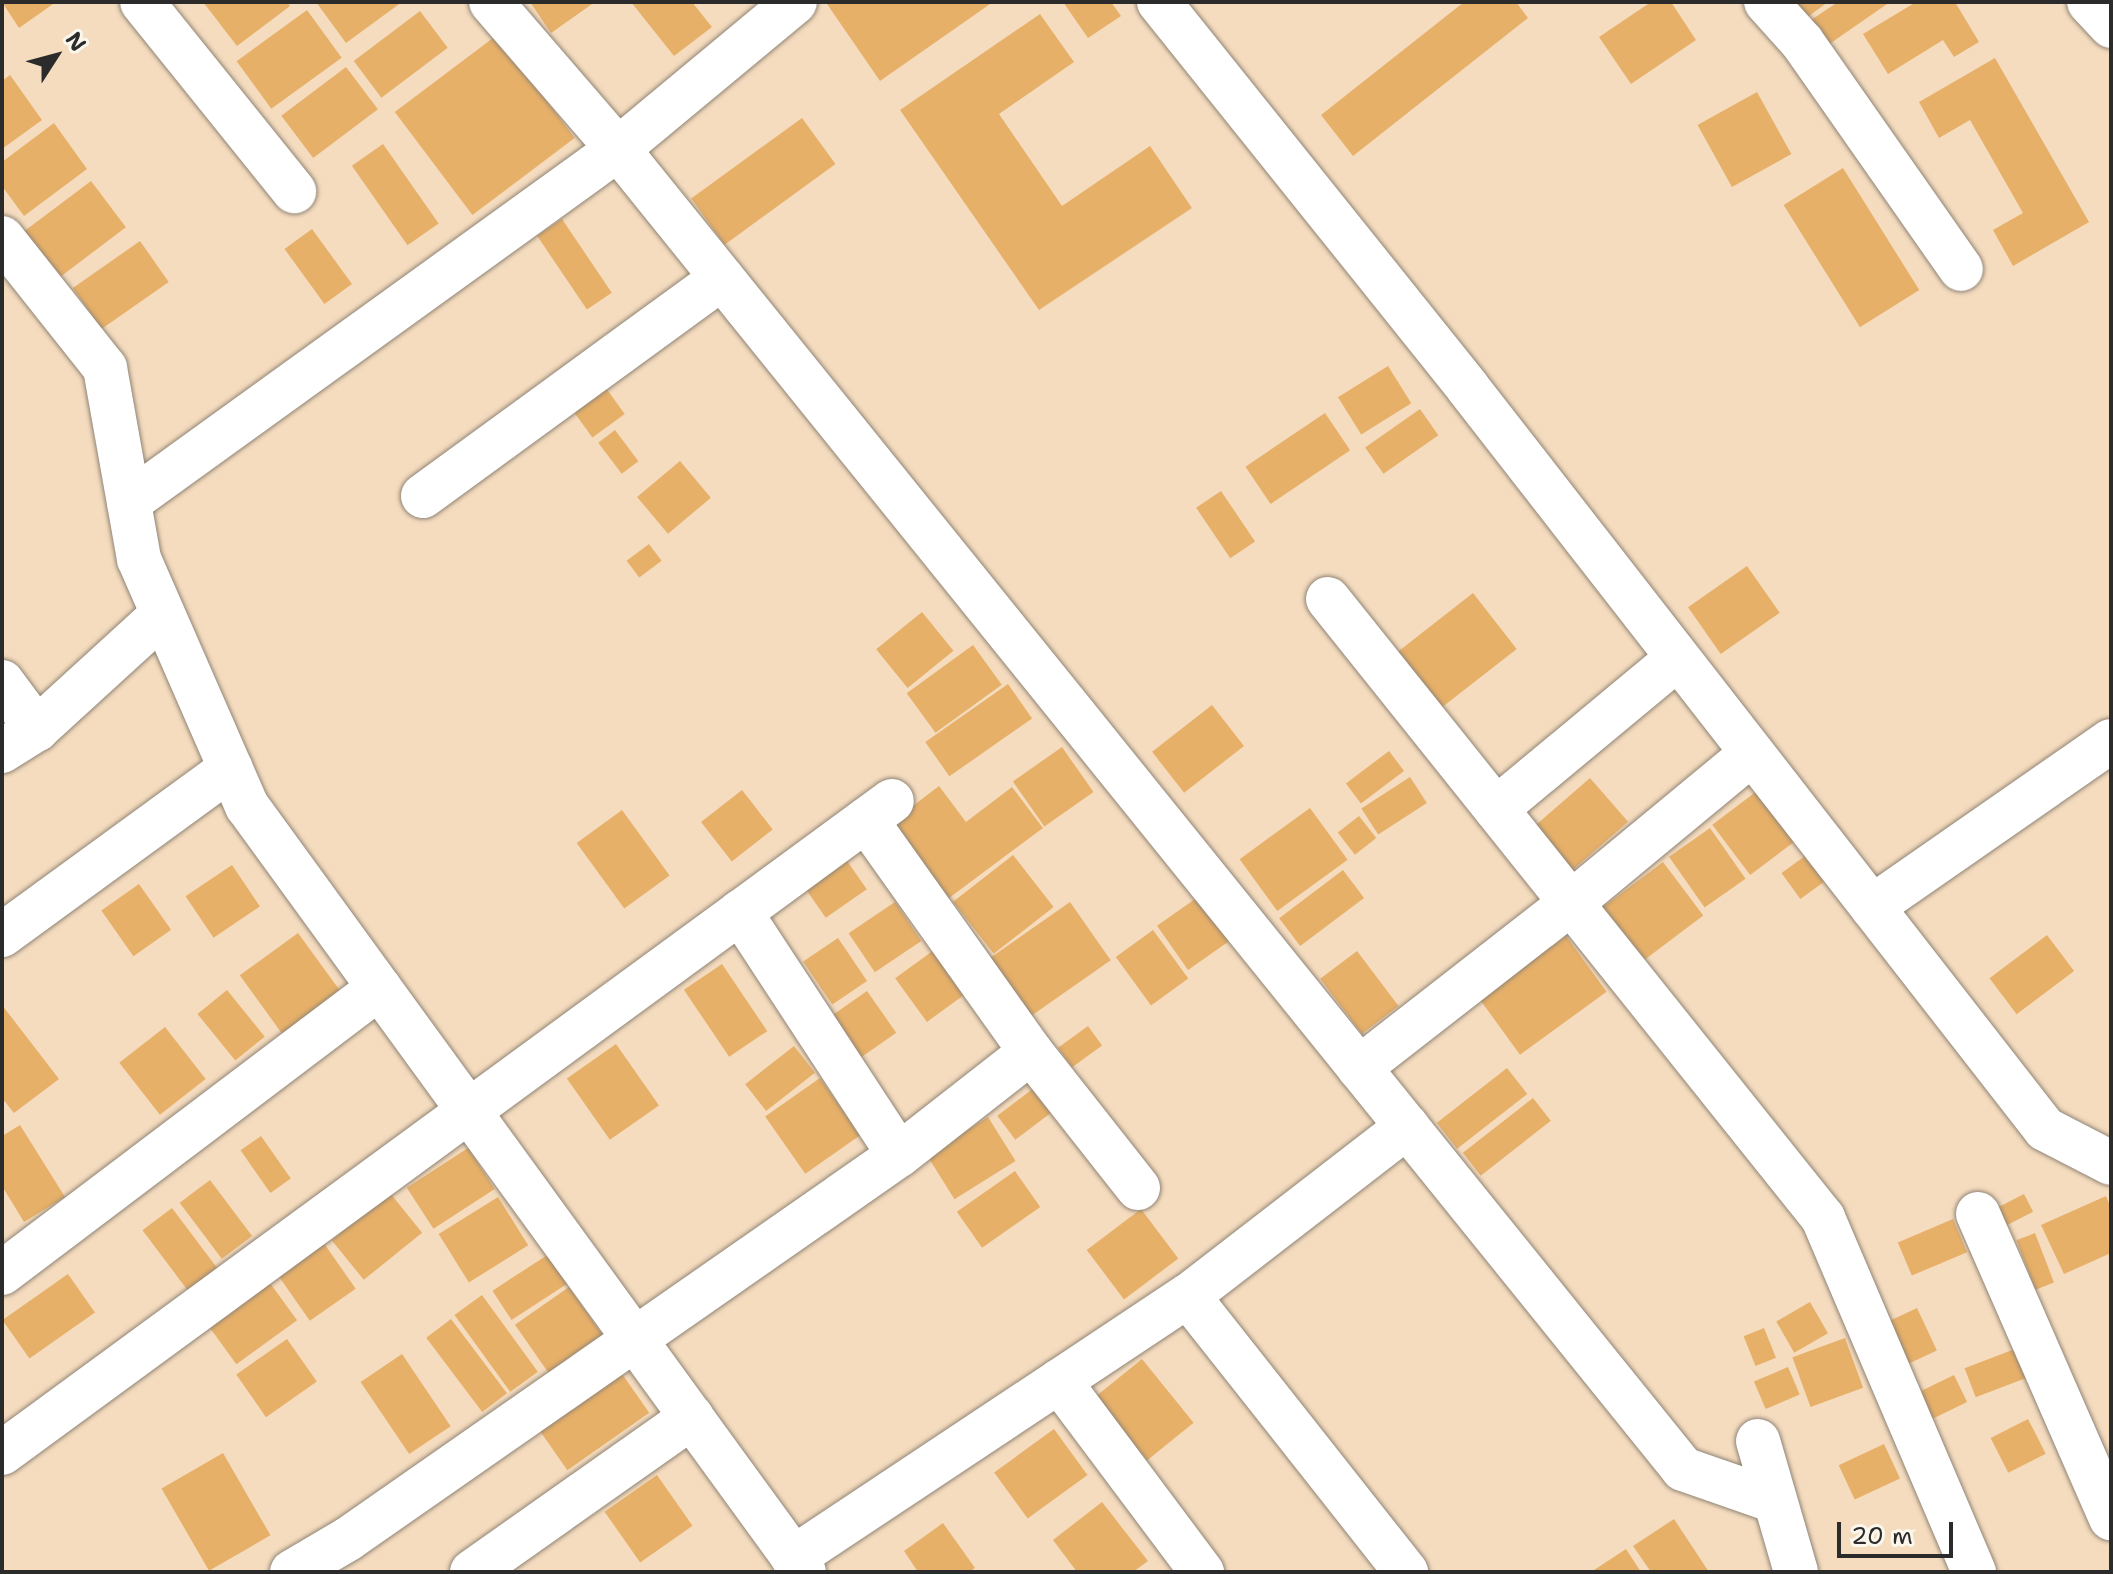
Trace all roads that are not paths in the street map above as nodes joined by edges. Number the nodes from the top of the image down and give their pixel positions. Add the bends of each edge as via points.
1 (142, 2) edge
2 (491, 2) edge
3 (795, 2) edge
4 (1159, 2) edge
5 (1766, 2) edge
6 (2089, 2) edge
7 (2111, 26) edge
8 (618, 149) junction
9 (294, 191) dead end
10 (2, 238) edge
11 (1961, 269) dead end
12 (722, 278) junction
13 (423, 496) dead end
14 (129, 502) junction
15 (1328, 599) dead end
16 (162, 615) junction
17 (1678, 658) junction
18 (2, 682) edge
19 (20, 740) edge
20 (2111, 741) edge
21 (1752, 753) junction
22 (231, 768) junction
23 (1496, 809) junction
24 (1571, 903) junction
25 (1872, 907) junction
26 (740, 912) junction
27 (2, 935) edge
28 (379, 988) junction
29 (1031, 1052) junction
30 (1359, 1068) junction
31 (468, 1111) junction
32 (1407, 1127) junction
33 (899, 1155) junction
34 (2111, 1163) edge
35 (1138, 1188) dead end
36 (1978, 1214) dead end
37 (2, 1273) edge
38 (1188, 1296) junction
39 (634, 1338) junction
40 (1059, 1381) junction
41 (692, 1417) junction
42 (1758, 1441) dead end
43 (2, 1453) edge
44 (1775, 1501) junction
45 (2111, 1518) edge
46 (798, 1565) edge
47 (292, 1572) edge
48 (472, 1572) edge
49 (1202, 1572) edge
50 (1406, 1572) edge
51 (1796, 1572) edge
52 (1974, 1572) edge

1 - 9 street
2 - 8 street
3 - 8 street
4 - 17 street
5 - 11 street via 1802,42
6 - 7 street
8 - 12 street
8 - 14 street
10 - 14 street via 105,368
12 - 13 street
12 - 30 street
14 - 16 street via 139,559
15 - 23 street
16 - 19 street
16 - 22 street
17 - 21 street
17 - 23 street
18 - 19 street
20 - 25 street
21 - 24 street
21 - 25 street
22 - 27 street
22 - 28 street via 247,806
23 - 24 street
24 - 30 street
24 - 52 street via 1823,1218
25 - 34 street via 2045,1129
26 - 29 street via 879,810
26 - 31 street
26 - 33 street
28 - 31 street
28 - 37 street
29 - 33 street
29 - 35 street
30 - 32 street
31 - 39 street
31 - 43 street
32 - 38 street
32 - 44 street via 1683,1469
33 - 39 street
36 - 45 street
38 - 40 street
38 - 50 street
39 - 41 street
39 - 47 street via 348,1539
40 - 46 street
40 - 49 street
41 - 46 street
41 - 48 street
42 - 44 street
44 - 51 street

